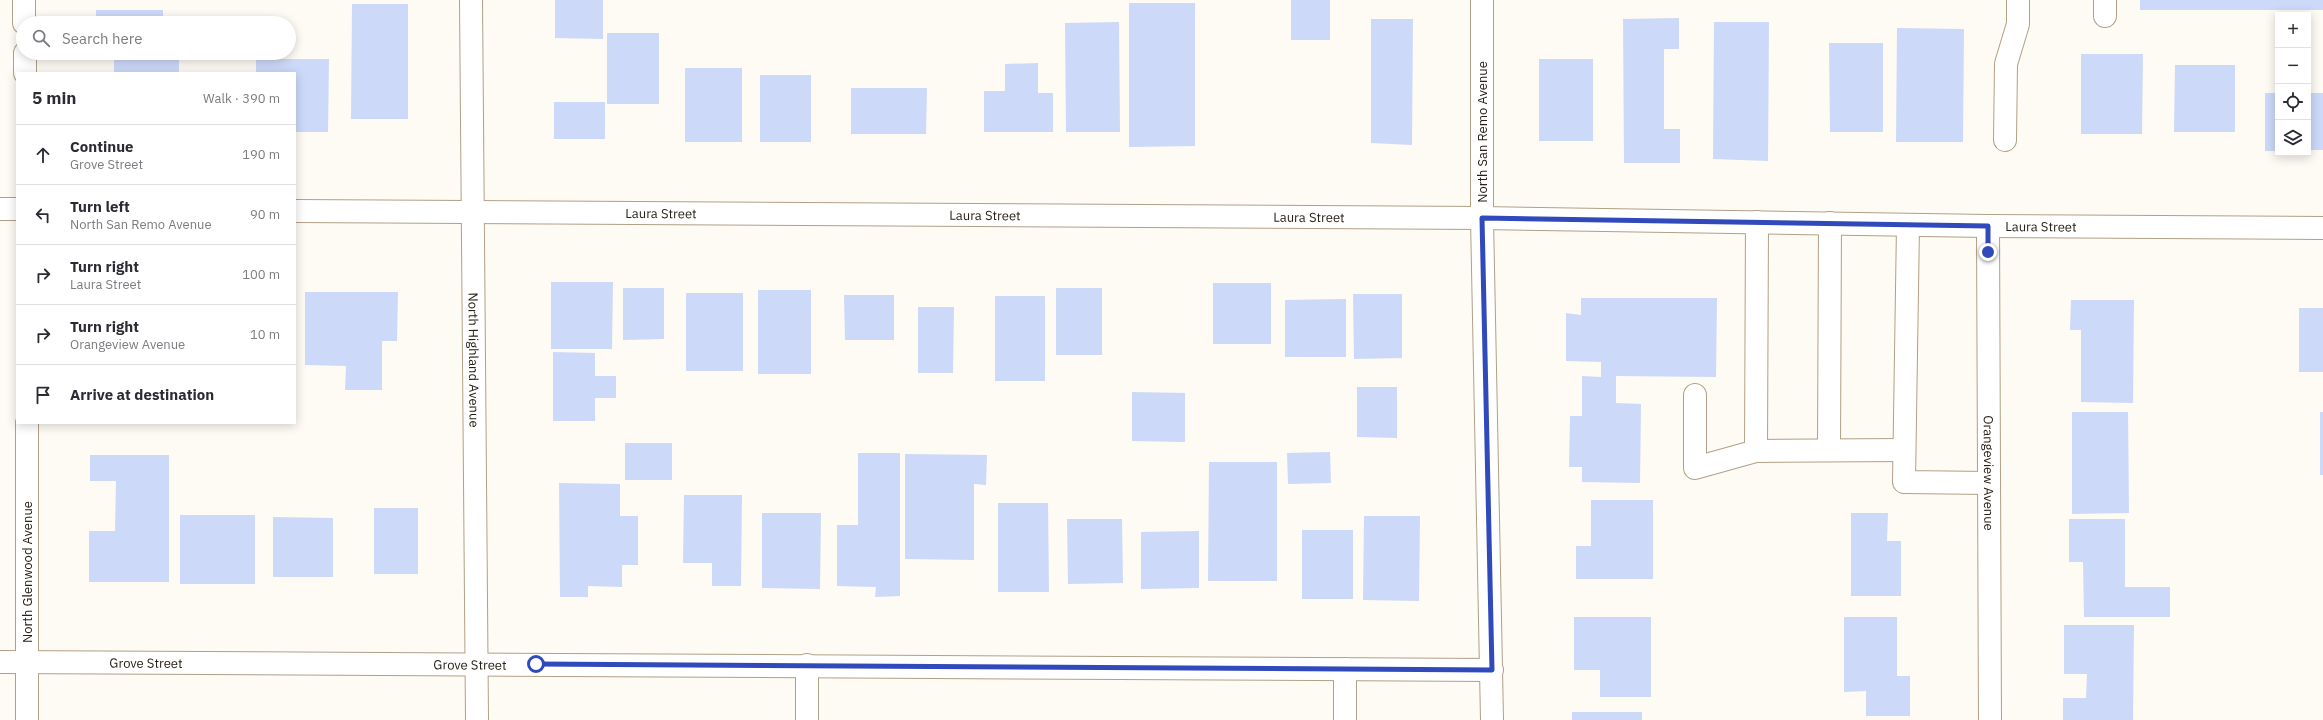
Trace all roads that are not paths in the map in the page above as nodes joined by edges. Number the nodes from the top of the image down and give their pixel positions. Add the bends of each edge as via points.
1 (24, 0) edge
2 (471, 0) edge
3 (1482, 0) edge
4 (2018, 0) edge
5 (24, 16) edge
6 (25, 60) edge
7 (25, 72) edge
8 (2005, 140) dead end
9 (0, 209) edge
10 (16, 209) edge
11 (296, 211) edge
12 (472, 212) junction
13 (1482, 218) junction
14 (1757, 222) junction
15 (1830, 223) junction
16 (1908, 225) junction
17 (1988, 226) junction
18 (2323, 228) edge
19 (1695, 395) dead end
20 (27, 424) edge
21 (1829, 450) junction
22 (1904, 450) junction
23 (1756, 451) junction
24 (1989, 483) junction
25 (0, 662) edge
26 (27, 663) junction
27 (476, 663) junction
28 (808, 666) junction
29 (1345, 669) junction
30 (1492, 670) junction
31 (28, 720) edge
32 (477, 720) edge
33 (807, 720) edge
34 (1345, 720) edge
35 (1492, 720) edge
36 (1990, 720) edge

1 - 5 street
2 - 12 street, North Highland Avenue
3 - 13 street, North San Remo Avenue
4 - 8 street via 2018,24 2006,64
6 - 7 street
9 - 10 street
11 - 12 street, Laura Street
12 - 13 street, Laura Street
12 - 27 street, North Highland Avenue
13 - 14 street, Laura Street
13 - 30 street, North San Remo Avenue
14 - 15 street, Laura Street
14 - 23 street
15 - 16 street, Laura Street
15 - 21 street
16 - 17 street, Laura Street
16 - 22 street
17 - 18 street, Laura Street
17 - 24 street, Orangeview Avenue
19 - 23 street via 1695,468
20 - 26 street, North Glenwood Avenue
21 - 22 street
21 - 23 street
22 - 24 street via 1904,482
24 - 36 street, Orangeview Avenue
25 - 26 street, Grove Street
26 - 27 street, Grove Street
26 - 31 street, North Glenwood Avenue
27 - 28 street, Grove Street
27 - 32 street, North Highland Avenue
28 - 29 street, Grove Street
28 - 33 street
29 - 30 street, Grove Street
29 - 34 street
30 - 35 street, North San Remo Avenue

